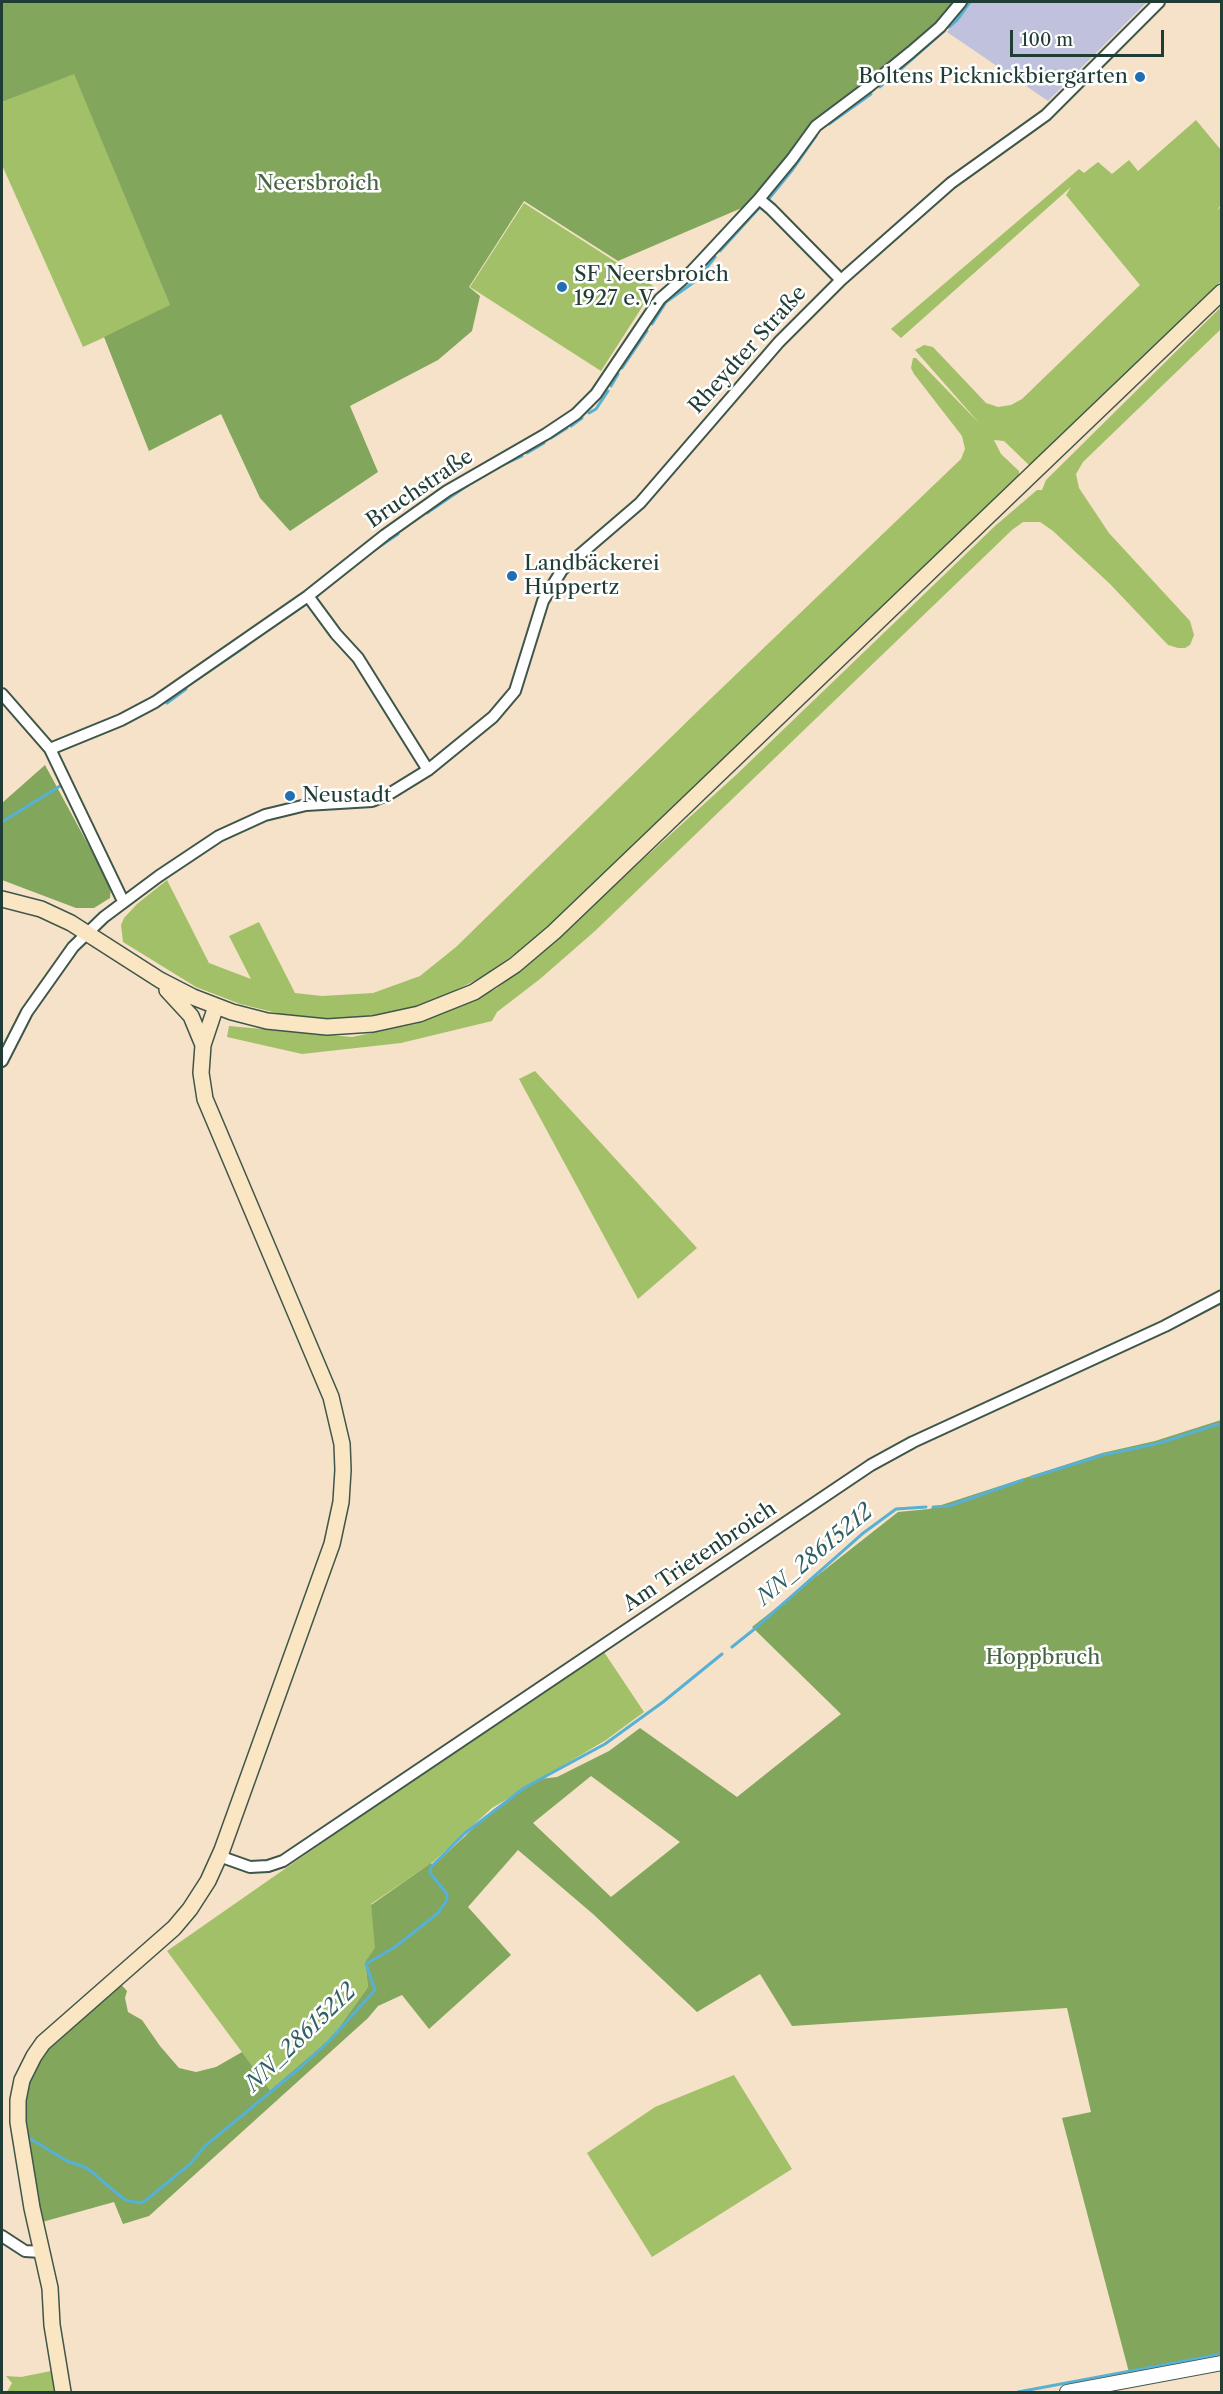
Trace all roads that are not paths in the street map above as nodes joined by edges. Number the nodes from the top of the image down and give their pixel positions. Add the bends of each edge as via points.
1 (961, 2) edge
2 (1159, 2) edge
3 (759, 199) junction
4 (841, 280) junction
5 (1221, 292) edge
6 (308, 596) junction
7 (2, 694) edge
8 (50, 749) junction
9 (429, 770) junction
10 (2, 899) edge
11 (123, 902) junction
12 (87, 932) junction
13 (147, 971) junction
14 (216, 1006) junction
15 (202, 1045) junction
16 (2, 1061) edge
17 (1221, 1296) edge
18 (219, 1856) junction
19 (2, 2236) edge
20 (41, 2252) junction
21 (1221, 2362) edge
22 (63, 2392) edge
23 (1067, 2392) edge

1 - 3 street, Bruchstraße via 940,27 816,126
2 - 4 street, Rheydter Straße via 1046,115 951,183
3 - 4 street
3 - 6 street, Bruchstraße via 692,271 660,299 582,409 447,491
4 - 9 street, Rheydter Straße via 779,342 640,503 562,570 543,601 512,697
5 - 14 main road via 562,924 502,975 435,1009 373,1024 305,1026 267,1021
6 - 8 street, Bruchstraße via 147,708
6 - 9 street via 358,658
7 - 8 street
8 - 11 street
9 - 11 street, Rheydter Straße via 377,800 306,805 255,819 219,836
10 - 12 main road via 41,909
11 - 12 street, Rheydter Straße
12 - 13 main road
12 - 16 street, Rheydter Straße via 39,993
13 - 14 main road
13 - 15 main road via 188,1011
14 - 15 main road
15 - 18 main road via 207,1108 327,1387 340,1435 343,1470 334,1537
17 - 18 street, Am Trietenbroich via 923,1437 871,1466 283,1861 250,1867
18 - 20 main road via 202,1892 179,1923 48,2038 26,2071 19,2093 18,2122
19 - 20 street via 25,2251
20 - 22 main road via 50,2288
21 - 23 street

